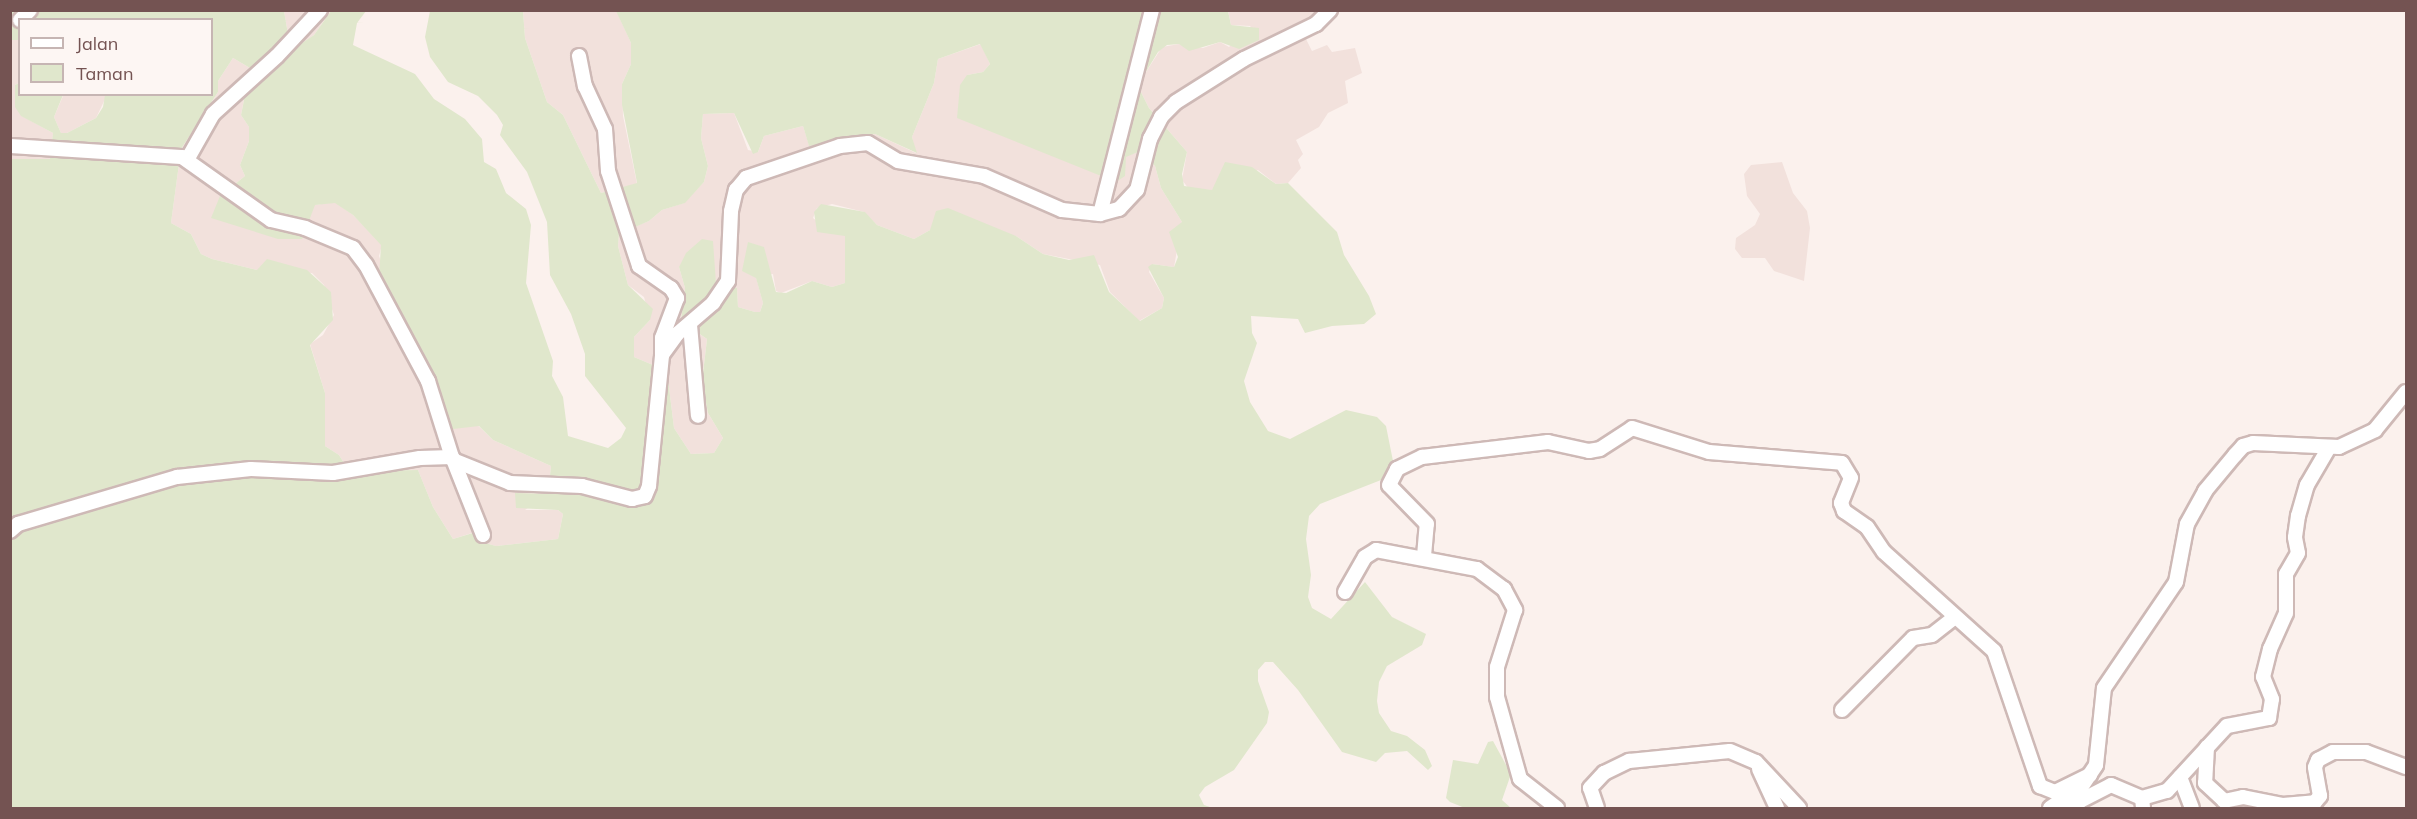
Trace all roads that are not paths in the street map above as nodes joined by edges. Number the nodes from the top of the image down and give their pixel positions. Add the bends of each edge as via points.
1 (320, 10) edge
2 (1152, 10) edge
3 (1330, 10) edge
4 (579, 56) dead end
5 (10, 146) edge
6 (188, 160) junction
7 (1100, 214) junction
8 (690, 325) junction
9 (662, 355) junction
10 (2406, 392) edge
11 (698, 416) dead end
12 (2328, 449) junction
13 (453, 459) junction
14 (10, 531) edge
15 (483, 535) dead end
16 (1424, 556) junction
17 (1345, 592) dead end
18 (1954, 618) junction
19 (1842, 710) dead end
20 (2207, 745) junction
21 (1756, 762) junction
22 (2406, 767) edge
23 (2090, 775) junction
24 (2180, 777) junction
25 (2142, 803) edge
26 (2226, 805) edge
27 (1557, 808) edge
28 (1597, 808) edge
29 (1778, 808) edge
30 (1799, 808) edge
31 (2051, 808) edge
32 (2192, 808) edge

1 - 6 street via 277,56 213,114
2 - 7 street
3 - 7 street via 1316,24 1244,59 1176,102 1161,117 1150,139 1137,190 1130,201
4 - 9 street via 585,86 605,129 608,171 639,266 671,288 677,298 662,338
5 - 6 street via 149,153
6 - 13 street via 272,220 305,228 353,248 428,381
7 - 8 street via 1062,210 984,176 904,163 868,142 840,146 740,183 731,211 728,281 713,303
8 - 9 street via 677,334
8 - 11 street
9 - 13 street via 645,496 632,499 582,486 510,483
10 - 12 street via 2375,430
12 - 20 street via 2303,493 2296,526 2297,560 2288,567 2285,583 2286,613 2264,668 2263,682 2272,699 2272,712 2265,720 2227,726
12 - 23 street via 2248,444 2205,491 2182,536 2176,582 2113,669 2104,688 2096,765
13 - 14 street via 420,458 333,473 251,469 177,477 18,524
13 - 15 street
16 - 17 street via 1372,550
16 - 18 street via 1427,524 1423,516 1390,490 1397,469 1422,457 1548,442 1589,451 1600,449 1632,428 1709,452 1842,463 1851,478 1841,503 1844,511 1867,527 1884,552
16 - 27 street via 1477,569 1512,599 1515,615 1497,667 1497,698 1520,779
18 - 19 street via 1932,635 1913,638
18 - 23 street via 1982,637 1994,651 2040,786 2055,792
20 - 24 street
20 - 26 street via 2205,783
21 - 28 street via 1730,751 1629,761 1604,773 1590,788
21 - 29 street
21 - 30 street
22 - 26 street via 2366,752 2333,752 2318,760 2314,767 2320,796 2315,802 2283,805 2243,797
23 - 31 street
24 - 25 street via 2162,795
24 - 32 street
25 - 31 street via 2129,790 2105,786 2080,801

